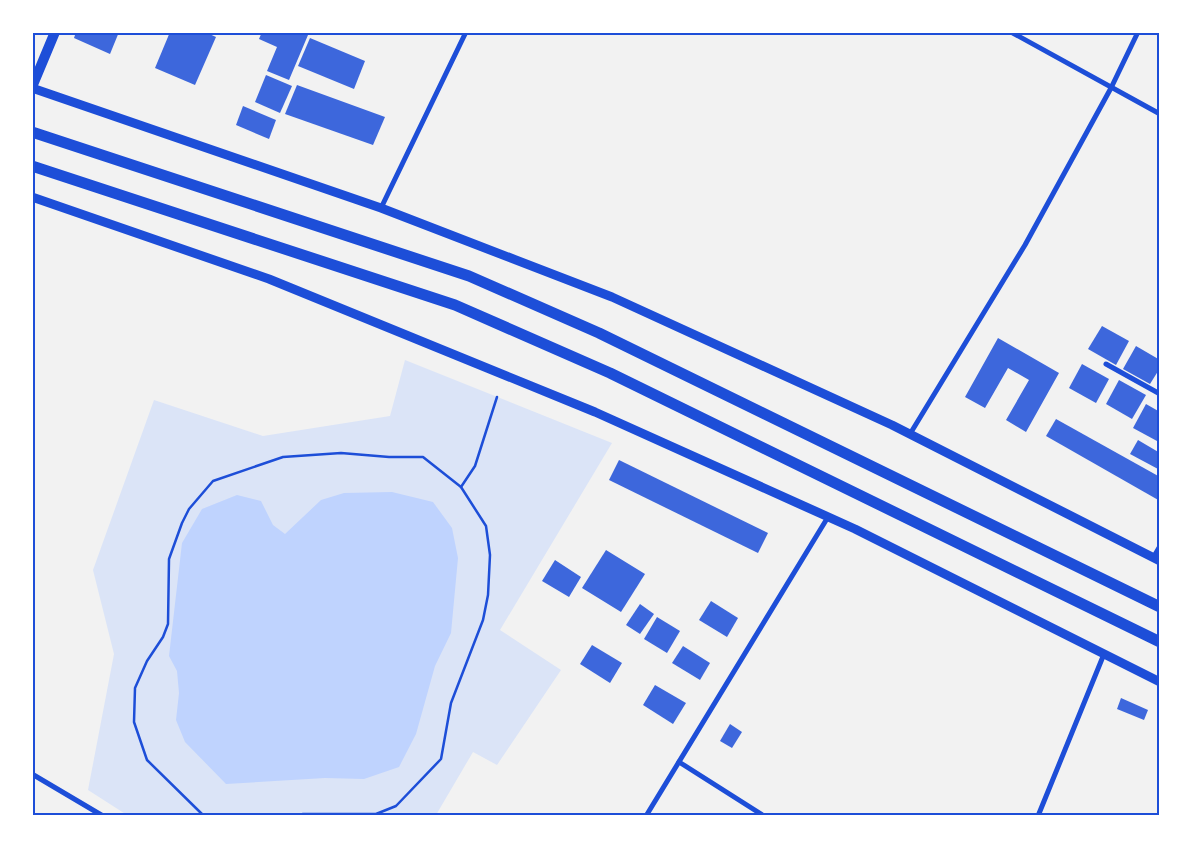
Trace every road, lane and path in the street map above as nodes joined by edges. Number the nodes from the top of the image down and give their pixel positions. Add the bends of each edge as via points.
1 (55, 32) edge
2 (466, 32) edge
3 (1011, 32) edge
4 (1138, 32) edge
5 (32, 88) edge
6 (1111, 88) junction
7 (1160, 114) edge
8 (32, 132) edge
9 (32, 166) edge
10 (32, 197) edge
11 (381, 208) junction
12 (1106, 364) dead end
13 (1160, 394) edge
14 (497, 398) dead end
15 (910, 434) junction
16 (461, 487) junction
17 (828, 517) junction
18 (1160, 546) edge
19 (1156, 560) edge
20 (1160, 607) edge
21 (1160, 642) edge
22 (1104, 654) junction
23 (1160, 682) edge
24 (679, 762) junction
25 (32, 774) edge
26 (103, 816) edge
27 (204, 816) edge
28 (296, 816) edge
29 (646, 816) edge
30 (764, 816) edge
31 (1038, 816) edge

1 - 5 main road
2 - 11 street
3 - 6 street
4 - 6 street
5 - 11 street
6 - 7 street
6 - 15 street via 1025,245
8 - 20 highway via 469,276 599,333
9 - 21 highway via 455,305 610,373
10 - 17 street via 269,279 595,412
11 - 15 street via 612,297
12 - 13 street
14 - 16 path via 475,466
15 - 19 street
16 - 27 path via 423,457 341,453 283,457 213,482 189,509 169,559 168,624 135,688 134,722 147,760
16 - 28 path via 486,526 490,555 488,595 483,620 451,703 441,759 396,806 376,814
17 - 22 street
17 - 24 street
18 - 19 street
22 - 23 street
22 - 31 street
24 - 29 street
24 - 30 street
25 - 26 street

